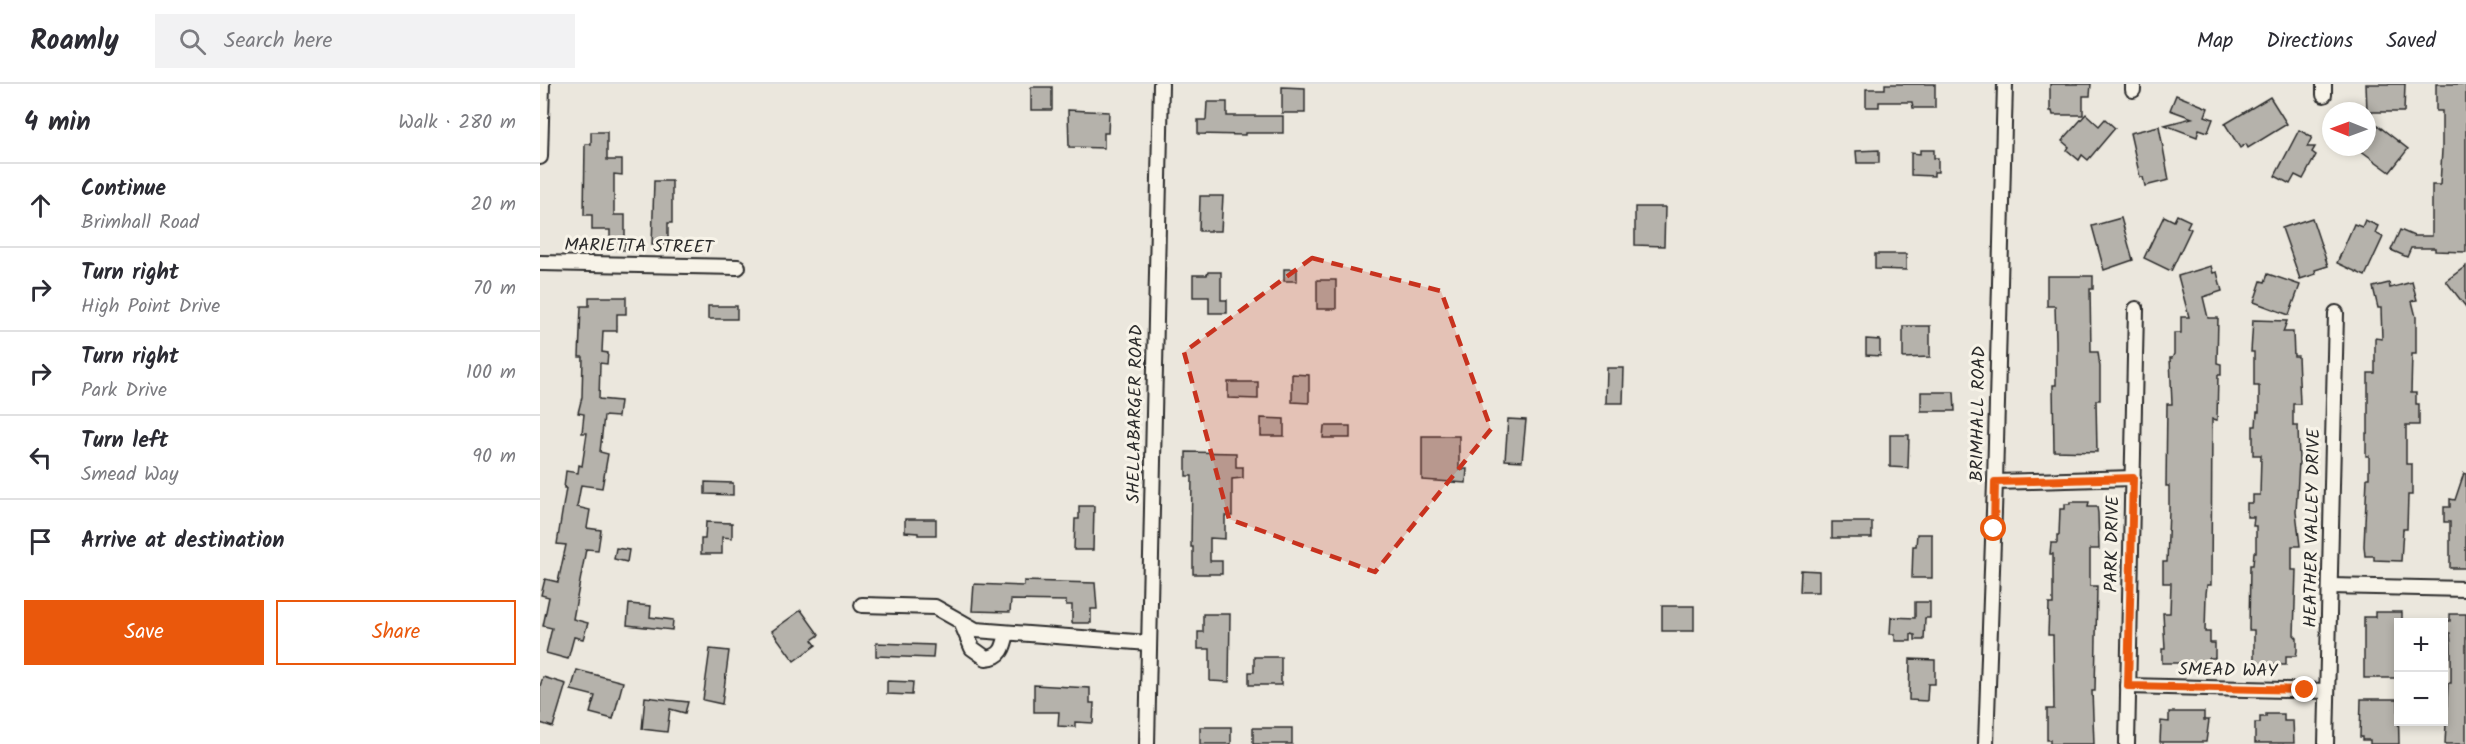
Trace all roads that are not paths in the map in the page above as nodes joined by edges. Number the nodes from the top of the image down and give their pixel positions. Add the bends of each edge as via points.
1 (542, 84) edge
2 (1161, 84) edge
3 (2005, 84) edge
4 (540, 157) edge
5 (540, 263) edge
6 (738, 267) dead end
7 (2136, 309) dead end
8 (2336, 313) dead end
9 (2133, 478) junction
10 (1995, 482) junction
11 (2330, 586) junction
12 (2466, 589) edge
13 (862, 605) dead end
14 (961, 622) junction
15 (1007, 633) junction
16 (1149, 643) junction
17 (2128, 686) junction
18 (2328, 691) junction
19 (1146, 744) edge
20 (1986, 744) edge
21 (2127, 744) edge
22 (2326, 744) edge

1 - 4 street
2 - 16 street, SHELLABARGER ROAD
3 - 10 street, BRIMHALL ROAD
5 - 6 street, MARIETTA STREET
7 - 9 street, PARK DRIVE
8 - 11 street, HEATHER VALLEY DRIVE
9 - 10 street
9 - 17 street, PARK DRIVE
10 - 20 street, BRIMHALL ROAD
11 - 12 street
11 - 18 street, HEATHER VALLEY DRIVE
13 - 14 street via 935,607
14 - 15 street via 976,630
14 - 15 street via 972,648 986,658 1000,653
15 - 16 street
16 - 19 street, SHELLABARGER ROAD
17 - 18 street, SMEAD WAY
17 - 21 street, PARK DRIVE
18 - 22 street, HEATHER VALLEY DRIVE

